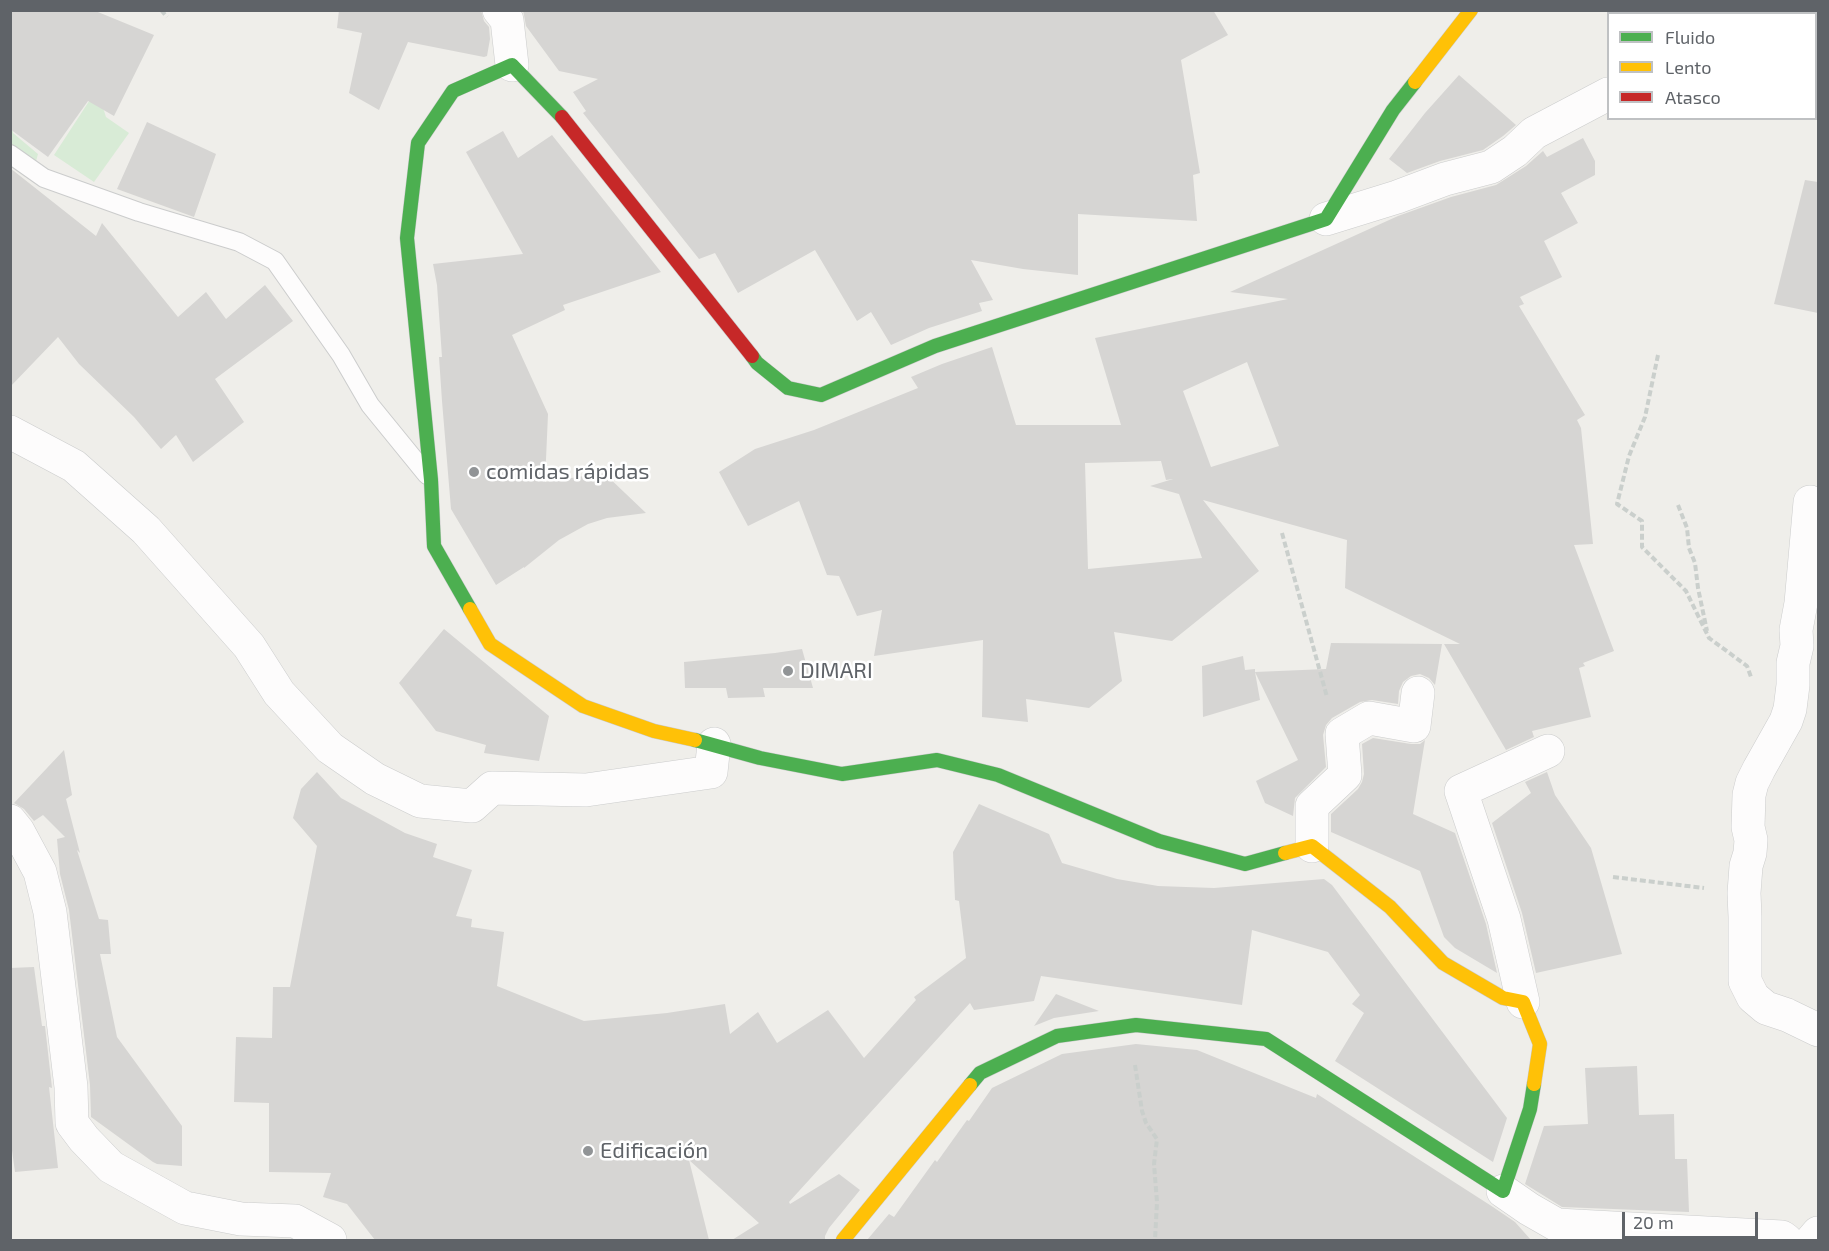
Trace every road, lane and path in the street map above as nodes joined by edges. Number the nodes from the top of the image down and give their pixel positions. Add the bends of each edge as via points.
1 (161, 10) edge
2 (499, 10) edge
3 (1472, 10) edge
4 (167, 17) dead end
5 (512, 65) junction
6 (1607, 95) edge
7 (10, 154) edge
8 (1326, 219) junction
9 (1658, 355) dead end
10 (10, 432) edge
11 (431, 480) junction
12 (1810, 502) dead end
13 (1678, 505) dead end
14 (1282, 533) dead end
15 (1418, 693) dead end
16 (1342, 734) junction
17 (714, 744) junction
18 (1548, 751) dead end
19 (10, 821) edge
20 (1312, 846) junction
21 (1613, 877) dead end
22 (1744, 893) junction
23 (1523, 1002) junction
24 (1136, 1025) junction
25 (1818, 1030) edge
26 (1503, 1191) junction
27 (1818, 1233) edge
28 (330, 1240) edge
29 (843, 1240) edge
30 (1155, 1240) edge
31 (1786, 1240) edge
32 (1812, 1240) edge

1 - 4 path
2 - 5 street via 507,20
3 - 8 street via 1393,110
5 - 8 street via 555,108 757,363 788,388 821,395 934,346
5 - 11 street via 453,91 418,143 407,238
6 - 8 street via 1534,133 1491,167
7 - 11 lane via 44,178 239,242 275,261 341,355 370,405
9 - 13 path via 1645,417 1629,456 1617,504 1642,520 1642,547 1686,591 1708,638 1695,563
10 - 17 street via 74,466 146,530 249,646 279,693 330,748 375,779 420,801 472,806 492,788 586,790 711,772
11 - 17 street via 434,546 490,644 583,706 654,731
12 - 22 street via 1790,709 1752,783 1748,804 1750,853
14 - 16 path via 1324,692
15 - 16 street via 1414,726 1369,718
16 - 20 street via 1345,775 1312,806
17 - 20 street via 760,758 842,774 937,760 998,775 1159,841 1245,864
18 - 23 street via 1461,791 1504,919
19 - 28 street via 40,872 50,912 72,1123 84,1139 111,1167 185,1208 241,1218 295,1221
20 - 23 street via 1390,907 1443,963 1503,998
21 - 22 path
22 - 25 street via 1744,981 1753,997 1766,1008
23 - 26 street via 1540,1044 1530,1109
24 - 26 street via 1266,1039
24 - 29 street via 1057,1036 980,1072
24 - 30 path via 1135,1065 1142,1111 1157,1139
26 - 31 street via 1557,1225
27 - 32 street

